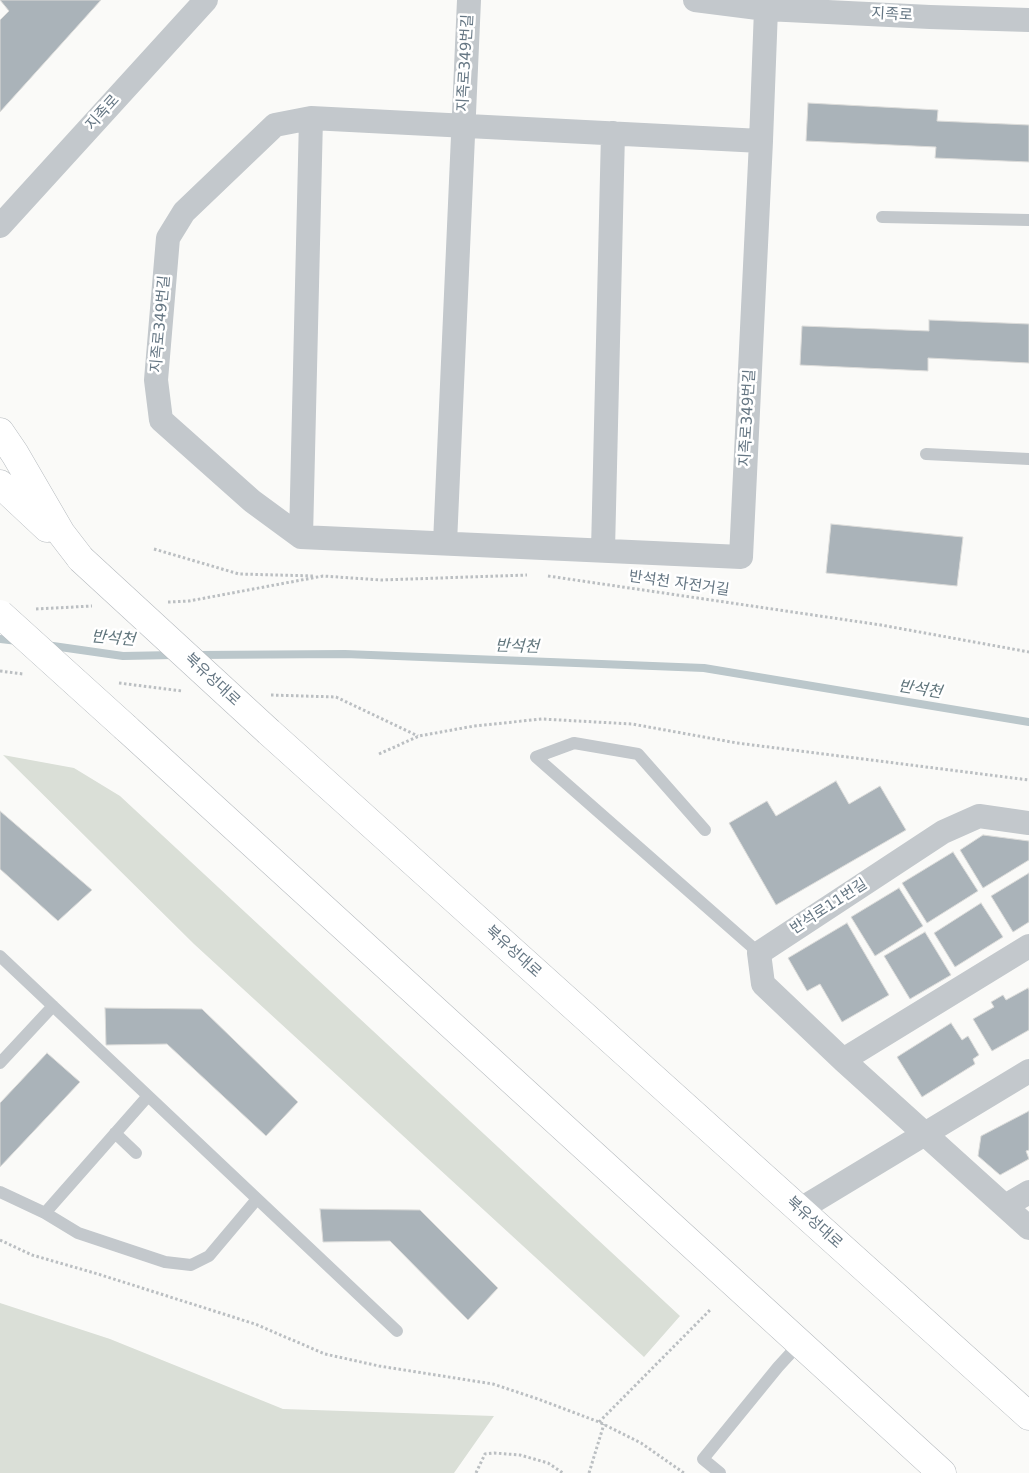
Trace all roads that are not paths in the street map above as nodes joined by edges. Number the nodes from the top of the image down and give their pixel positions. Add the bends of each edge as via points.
1 (206, 0) edge
2 (469, 0) edge
3 (695, 0) edge
4 (766, 9) junction
5 (1029, 20) edge
6 (311, 118) junction
7 (463, 126) junction
8 (614, 134) junction
9 (761, 141) junction
10 (882, 217) dead end
11 (1029, 220) edge
12 (0, 226) edge
13 (0, 432) edge
14 (926, 454) dead end
15 (1029, 459) edge
16 (0, 484) edge
17 (301, 537) junction
18 (445, 543) junction
19 (603, 550) junction
20 (81, 559) junction
21 (0, 614) edge
22 (1029, 823) edge
23 (705, 830) dead end
24 (1029, 946) edge
25 (759, 953) junction
26 (2, 961) edge
27 (53, 1006) junction
28 (843, 1060) junction
29 (0, 1062) edge
30 (1029, 1071) edge
31 (148, 1096) junction
32 (115, 1133) junction
33 (923, 1134) junction
34 (136, 1153) dead end
35 (0, 1192) edge
36 (1029, 1192) edge
37 (257, 1199) junction
38 (1005, 1206) junction
39 (799, 1210) junction
40 (45, 1213) junction
41 (1029, 1228) edge
42 (397, 1331) dead end
43 (800, 1343) junction
44 (1029, 1416) edge
45 (720, 1473) edge
46 (942, 1473) edge

1 - 12 street, 지족로
2 - 7 street, 지족로349번길
3 - 4 street, 지족로
4 - 5 street, 지족로
4 - 9 street, 지족로349번길
6 - 7 street, 지족로349번길
6 - 17 street
6 - 17 street, 지족로349번길 via 275,125 184,212 168,238 156,380 161,420 252,501
7 - 8 street, 지족로349번길
7 - 18 street, 지족로349번길
8 - 9 street, 지족로349번길
8 - 19 street
9 - 19 street, 지족로349번길 via 741,557
10 - 11 lane
13 - 20 main road via 56,526
14 - 15 lane
16 - 20 main road, 북유성대로
17 - 18 street, 지족로349번길
18 - 19 street, 지족로349번길
20 - 39 main road, 북유성대로, bridge
21 - 43 main road, bridge
22 - 25 street, 반석로11번길 via 980,816 943,832
23 - 25 lane via 638,754 574,743 536,757
24 - 28 street
25 - 28 street via 763,984
26 - 27 lane
27 - 29 lane
27 - 31 lane
28 - 33 street
30 - 33 street
31 - 32 lane
31 - 37 lane
32 - 34 lane
32 - 40 lane
33 - 38 street
33 - 39 street
35 - 40 lane
36 - 38 street
37 - 40 lane via 209,1256 191,1265 165,1262 78,1233
37 - 42 lane
38 - 41 street
39 - 44 main road, 북유성대로
43 - 45 lane via 703,1459
43 - 46 main road

